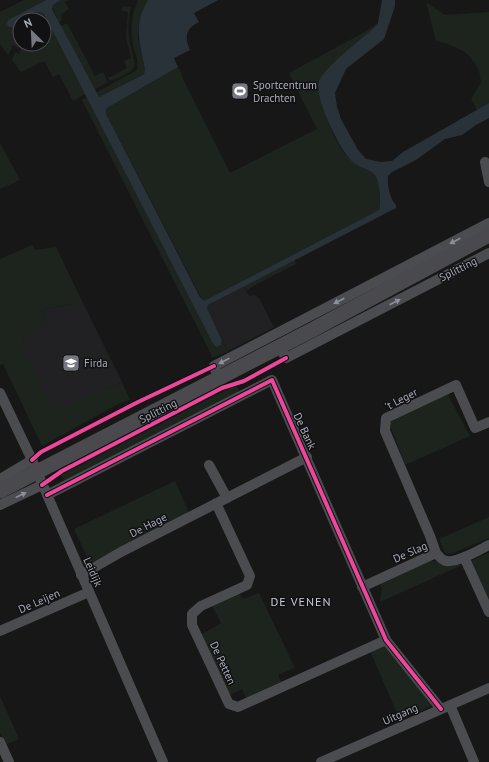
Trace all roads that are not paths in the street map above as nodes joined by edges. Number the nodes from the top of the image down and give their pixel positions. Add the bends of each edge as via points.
1 (485, 162) dead end
2 (489, 182) edge
3 (489, 223) edge
4 (480, 236) edge
5 (488, 257) edge
6 (282, 352) junction
7 (218, 378) junction
8 (0, 393) edge
9 (489, 422) edge
10 (307, 457) junction
11 (209, 465) dead end
12 (37, 472) junction
13 (0, 479) edge
14 (0, 491) edge
15 (47, 496) junction
16 (227, 498) junction
17 (216, 503) junction
18 (0, 505) edge
19 (489, 545) edge
20 (436, 553) junction
21 (464, 557) junction
22 (81, 575) junction
23 (362, 587) junction
24 (89, 592) junction
25 (489, 612) edge
26 (0, 631) edge
27 (386, 640) junction
28 (489, 688) edge
29 (445, 707) junction
30 (0, 742) edge
31 (9, 762) edge
32 (163, 762) edge
33 (321, 762) edge
34 (474, 762) edge

1 - 2 street
3 - 4 street, Splitting
4 - 5 street
4 - 6 main road, Splitting
4 -> 7 street, Splitting via 214,366
6 -> 5 street, Splitting
6 - 7 main road, Splitting
7 - 12 main road, Splitting
8 - 12 street, Leidijk
9 - 20 street, 't Leger via 475,428 456,385 386,418 385,431
10 - 15 street, De Bank via 272,380
10 - 16 street, De Hage
10 - 23 street, De Bank
11 - 16 street
12 - 13 street, Splitting
12 - 14 main road, Splitting
12 - 15 street, Leidijk
18 -> 12 street, Splitting
15 - 22 street, Leidijk
16 - 17 street, De Hage
17 - 22 street, De Hage
17 - 27 street, De Petten via 250,576 247,585 202,606 192,614 192,625 229,704 238,707
19 - 21 street, De Slag
20 - 21 street, De Slag via 441,559 448,561
20 - 23 street, De Slag
21 - 25 street
22 - 24 street, Leidijk
23 - 27 street, De Bank
24 - 26 street, De Leijen
24 - 32 street, Leidijk
27 - 29 street, De Bank
28 - 29 street, Uitgang
29 - 33 street, Uitgang
29 - 34 street, De Bank
30 - 31 street

